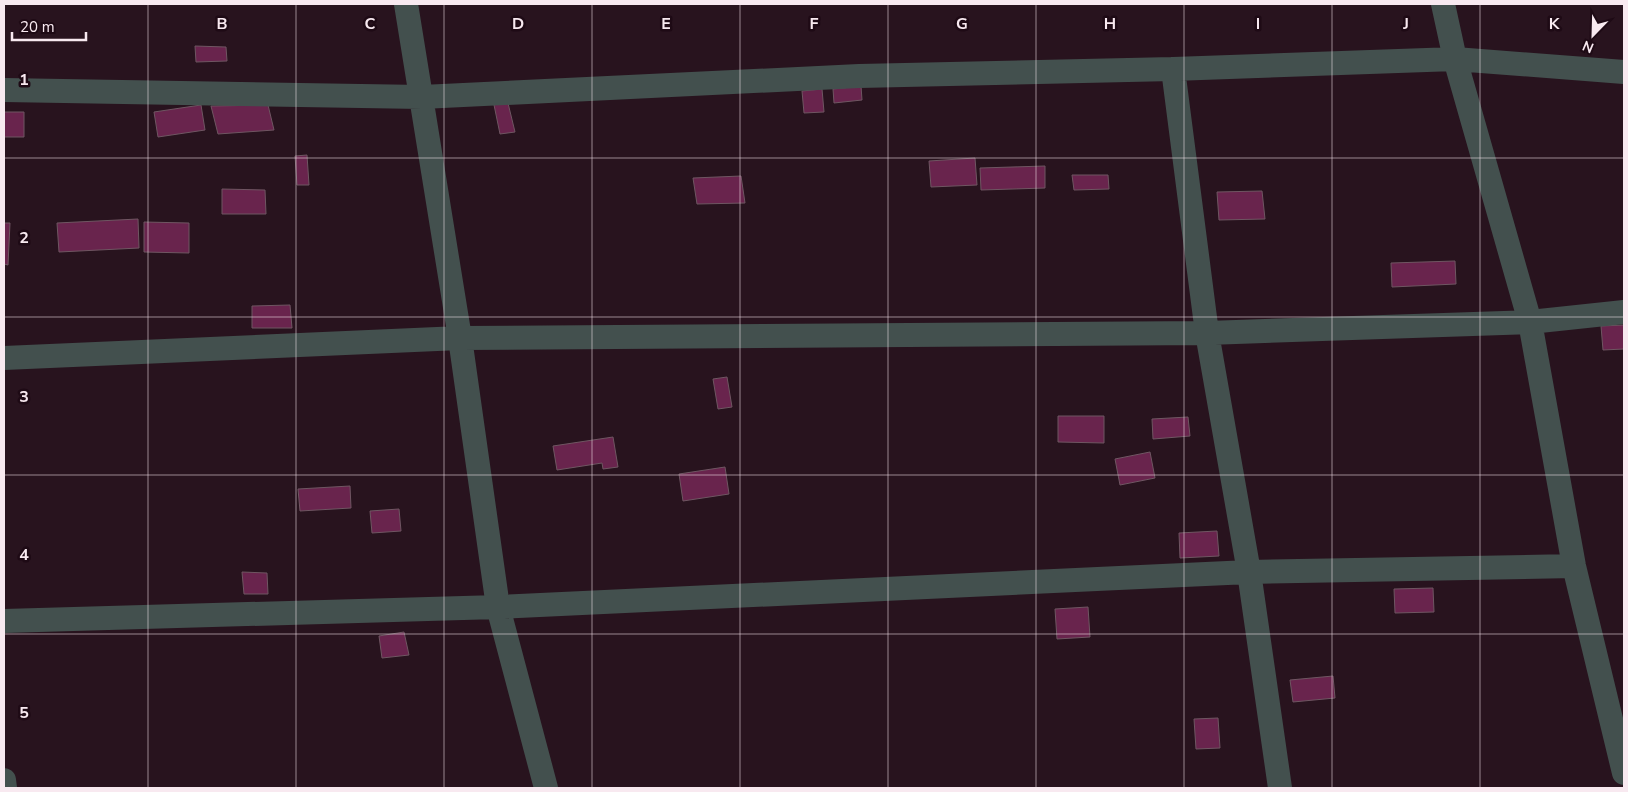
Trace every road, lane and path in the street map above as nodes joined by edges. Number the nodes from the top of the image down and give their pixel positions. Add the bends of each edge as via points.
1 (406, 4) edge
2 (1443, 4) edge
3 (1455, 59) junction
4 (1173, 69) junction
5 (1624, 72) edge
6 (4, 90) edge
7 (422, 97) junction
8 (1624, 312) edge
9 (1530, 322) junction
10 (1207, 333) junction
11 (460, 338) junction
12 (4, 358) edge
13 (1574, 566) junction
14 (1249, 572) junction
15 (498, 606) junction
16 (4, 621) edge
17 (1624, 773) edge
18 (4, 780) edge
19 (5, 788) edge
20 (546, 788) edge
21 (1280, 788) edge

1 - 7 street
2 - 3 street
3 - 4 street
3 - 5 street
3 - 9 street
4 - 7 street via 859,76
4 - 10 street
6 - 7 street
7 - 11 street
8 - 9 street
9 - 10 street
9 - 13 street
10 - 11 street
10 - 14 street
11 - 12 street
11 - 15 street
13 - 14 street
13 - 17 street
14 - 15 street
14 - 21 street
15 - 16 street
15 - 20 street
18 - 19 street

